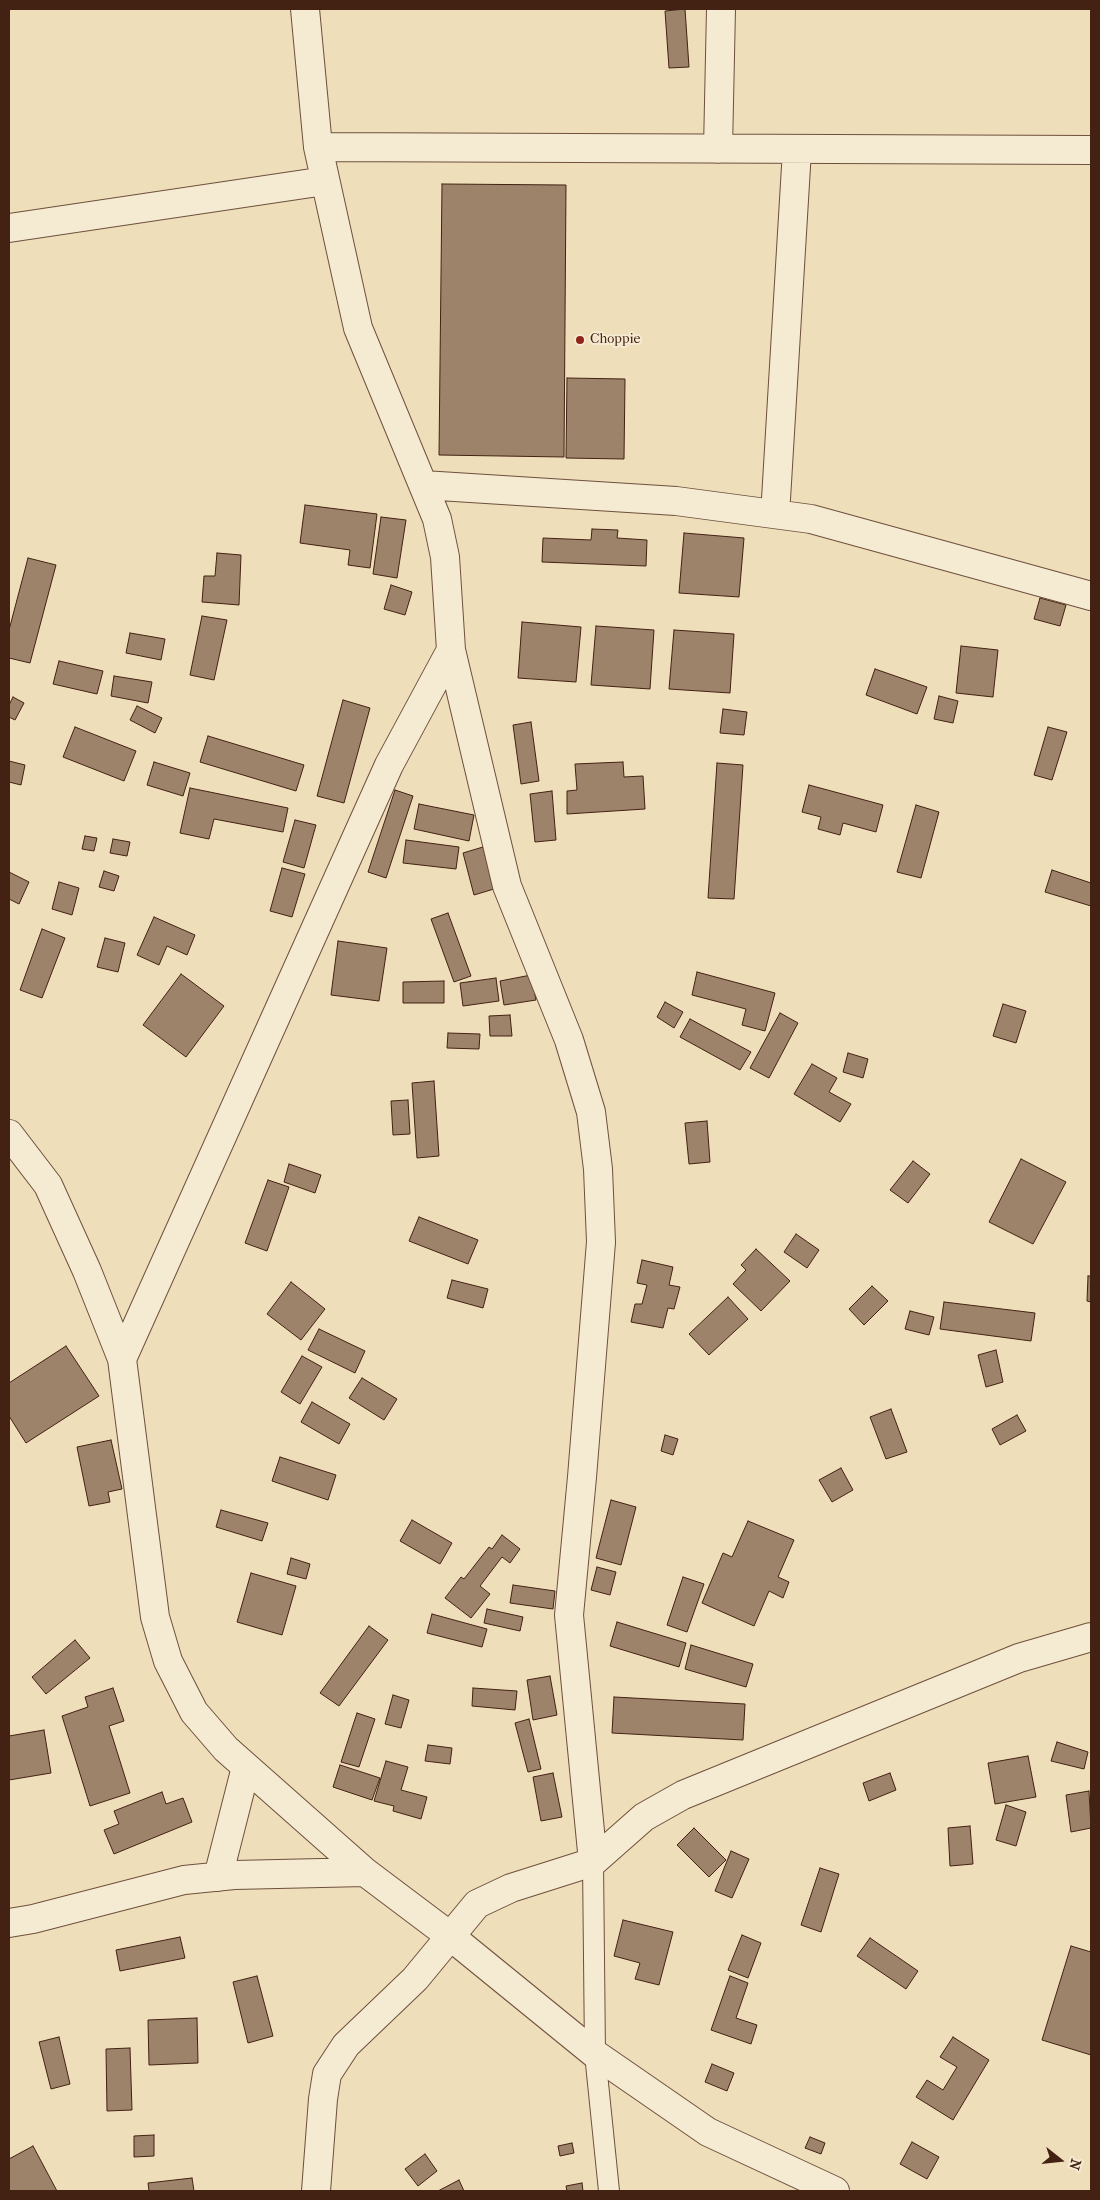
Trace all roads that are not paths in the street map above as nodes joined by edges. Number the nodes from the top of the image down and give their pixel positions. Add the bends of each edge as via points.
1 (306, 9) edge
2 (721, 9) edge
3 (318, 147) junction
4 (718, 149) junction
5 (797, 150) junction
6 (1091, 150) edge
7 (325, 181) junction
8 (9, 228) edge
9 (423, 485) junction
10 (776, 499) dead end
11 (1091, 596) edge
12 (451, 650) junction
13 (9, 1134) edge
14 (122, 1359) junction
15 (1091, 1637) edge
16 (246, 1767) junction
17 (593, 1862) junction
18 (366, 1872) junction
19 (218, 1877) junction
20 (9, 1923) edge
21 (450, 1936) junction
22 (595, 2054) junction
23 (316, 2191) edge
24 (609, 2191) edge
25 (835, 2191) edge

1 - 3 street
2 - 4 street
3 - 4 street
3 - 7 street
4 - 5 street
5 - 6 street
5 - 10 street
7 - 8 street
7 - 9 street via 358,328
9 - 11 street via 676,501 812,519
9 - 12 street via 437,519 445,557
12 - 14 street via 385,774
12 - 17 street via 507,886 569,1040 590,1112 598,1169 601,1242 569,1615
13 - 14 street via 48,1185
14 - 16 street via 157,1626 168,1661 194,1712 226,1750
15 - 17 street via 1018,1658 683,1795 644,1817
16 - 18 street
16 - 19 street
17 - 21 street via 512,1888 477,1904
17 - 22 lane
18 - 19 street
18 - 21 street
19 - 20 street via 184,1880
21 - 22 street
21 - 23 street via 415,1978 346,2045 327,2074
22 - 24 lane
22 - 25 street via 708,2132

